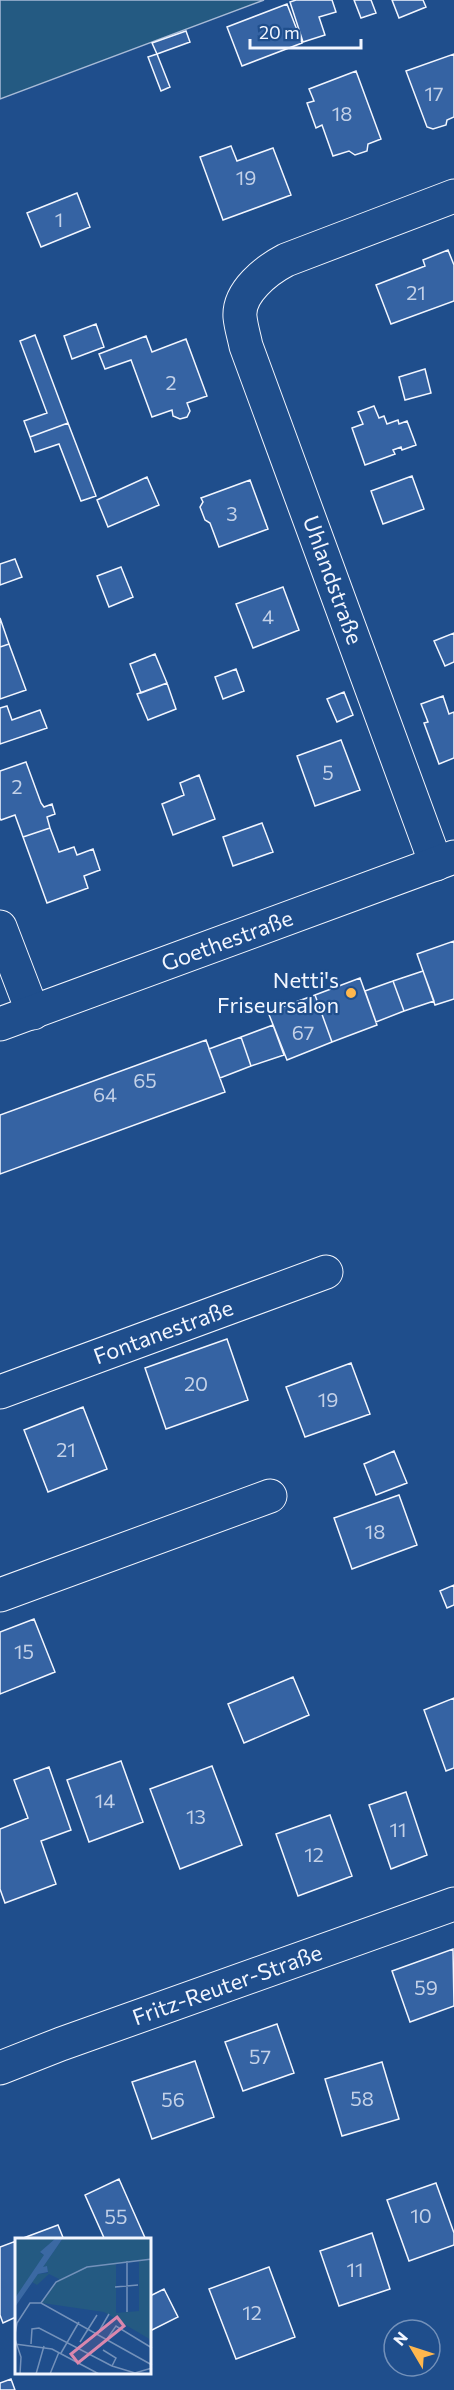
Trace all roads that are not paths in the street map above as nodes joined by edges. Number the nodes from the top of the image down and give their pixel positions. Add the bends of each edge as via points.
1 (454, 196) edge
2 (445, 860) edge
3 (0, 927) edge
4 (33, 1013) junction
5 (0, 1024) edge
6 (326, 1272) dead end
7 (0, 1392) edge
8 (270, 1496) dead end
9 (0, 1596) edge
10 (454, 1904) edge
11 (0, 2068) edge

1 - 2 street, Uhlandstraße via 266,271 246,296 239,315 246,346
2 - 4 street, Goethestraße
3 - 4 street
4 - 5 street, Goethestraße
6 - 7 street, Fontanestraße
8 - 9 street
10 - 11 street, Fritz-Reuter-Straße

